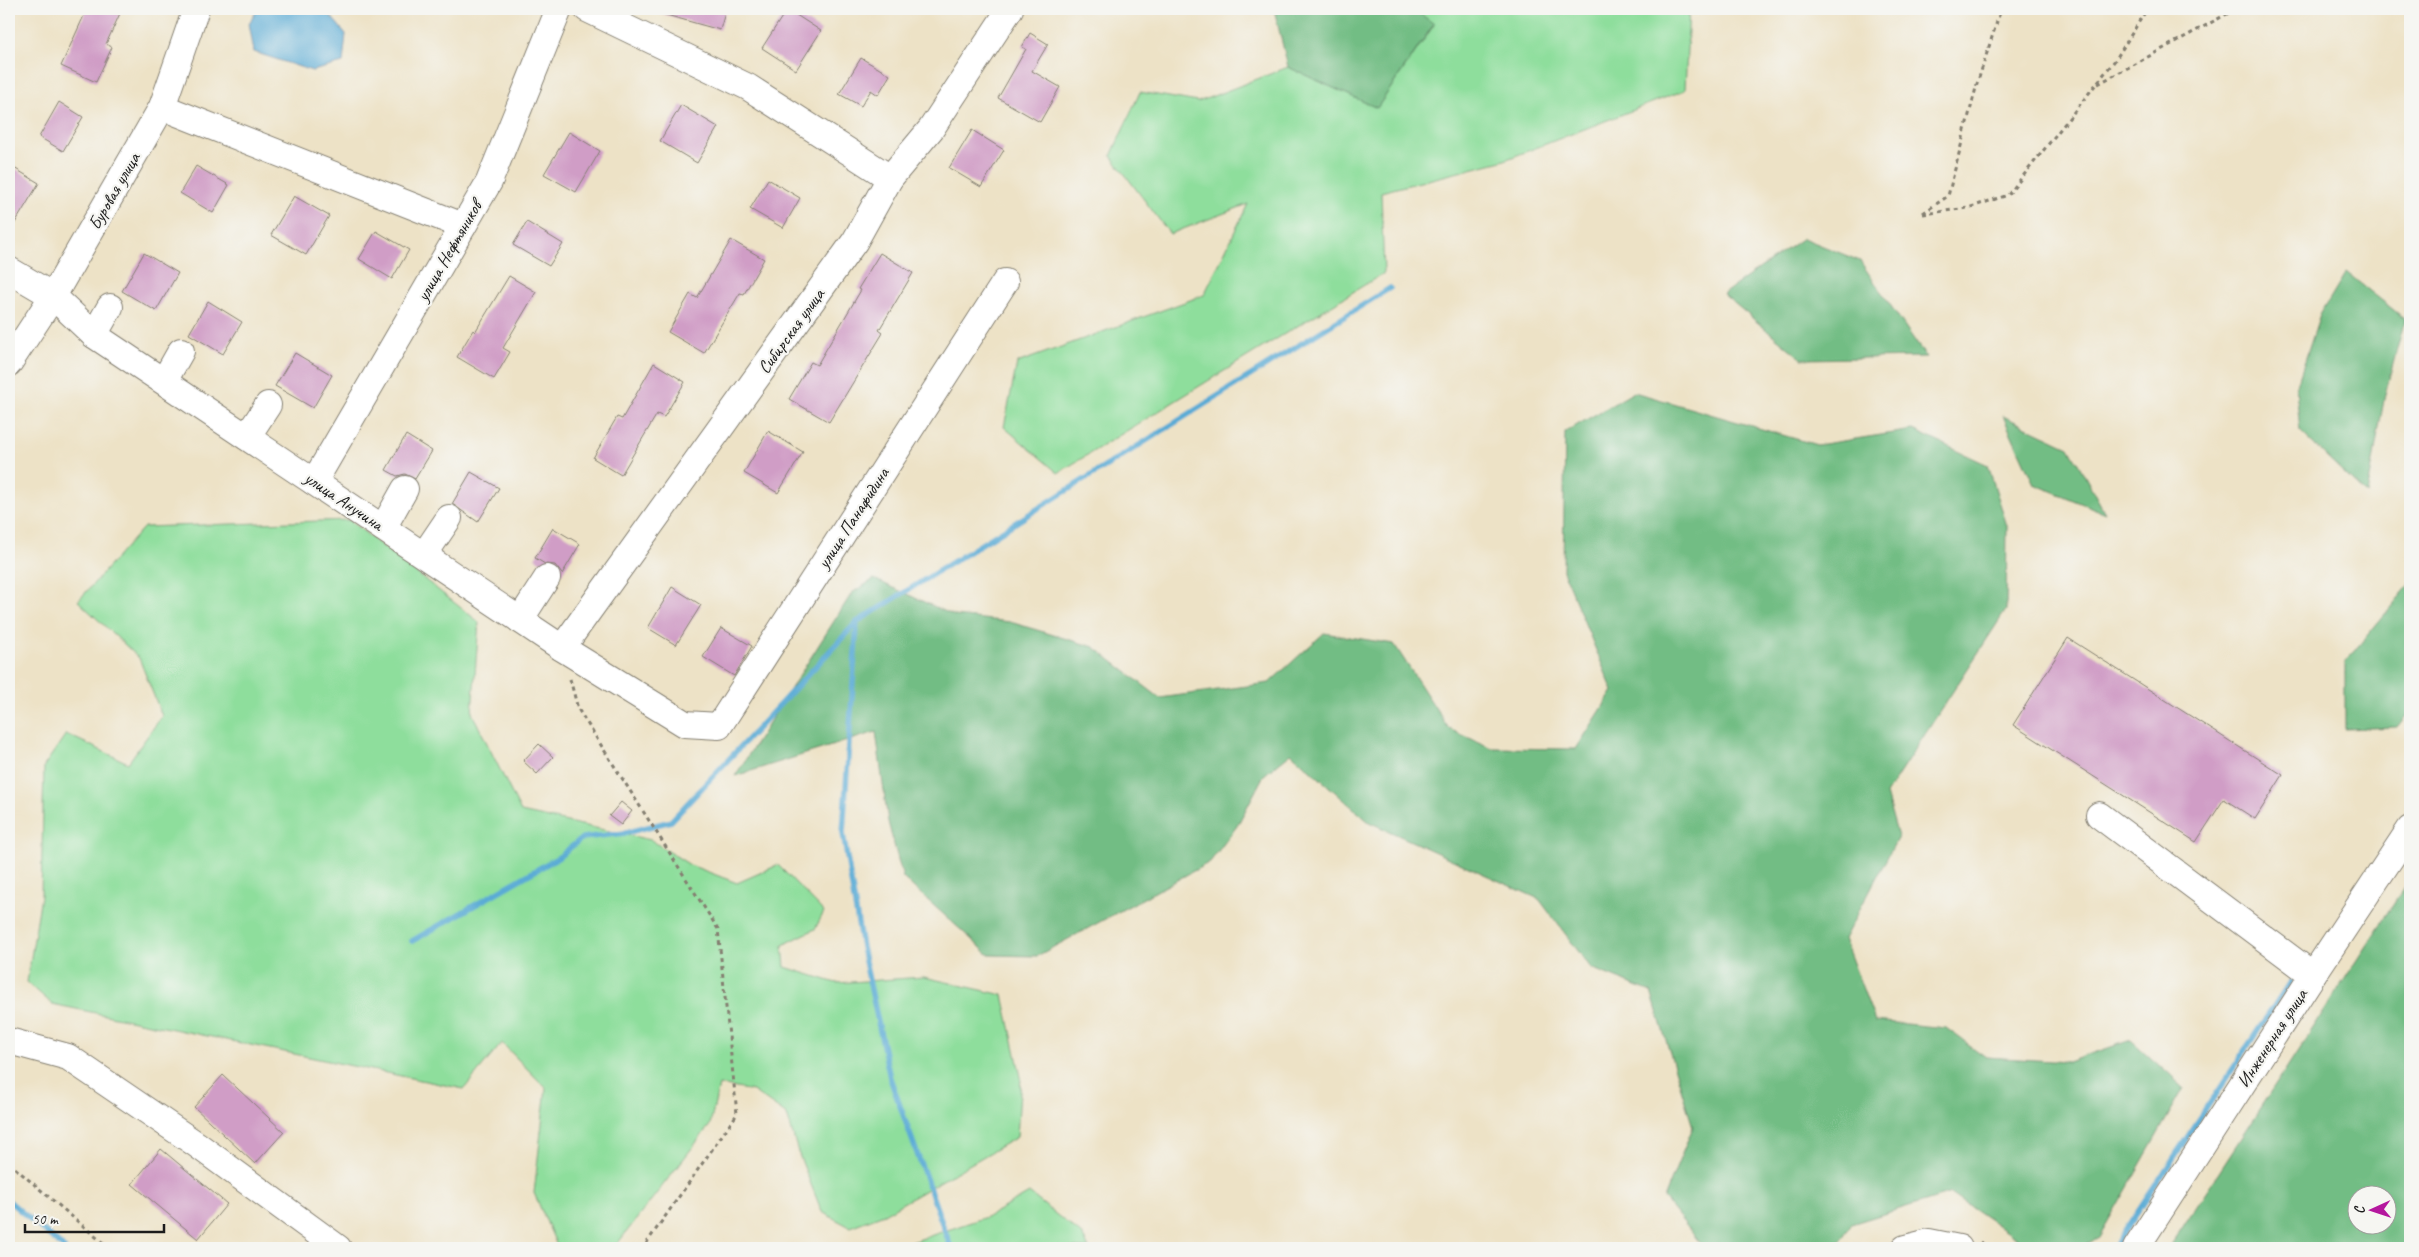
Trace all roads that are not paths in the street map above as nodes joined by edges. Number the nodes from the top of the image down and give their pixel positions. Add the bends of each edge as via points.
1 (196, 9) edge
2 (559, 9) edge
3 (586, 9) edge
4 (1010, 9) edge
5 (162, 107) junction
6 (890, 178) junction
7 (463, 226) junction
8 (9, 270) edge
9 (1005, 282) dead end
10 (53, 296) junction
11 (110, 307) dead end
12 (94, 335) junction
13 (181, 351) dead end
14 (9, 363) edge
15 (164, 382) junction
16 (268, 405) dead end
17 (247, 437) junction
18 (314, 482) junction
19 (405, 489) dead end
20 (449, 518) dead end
21 (383, 528) junction
22 (424, 555) junction
23 (548, 578) dead end
24 (520, 620) junction
25 (562, 648) junction
26 (685, 724) joint
27 (2099, 815) dead end
28 (2410, 829) edge
29 (2313, 974) junction
30 (9, 1041) edge
31 (338, 1248) edge
32 (1905, 1248) edge
33 (1959, 1248) edge
34 (2136, 1248) edge

1 - 5 street, Буровая улица
2 - 7 street, улица Нефтяников via 489,182
3 - 6 street via 748,88
4 - 6 street, Сибирская улица via 931,129
5 - 7 street
5 - 10 street, Буровая улица
6 - 25 street, Сибирская улица via 856,241
7 - 18 street, улица Нефтяников
8 - 10 street, улица Анучина
9 - 26 street, улица Панафидина via 719,726
10 - 12 street, улица Анучина
10 - 14 street, Буровая улица
11 - 12 street
12 - 15 street, улица Анучина
13 - 15 street
15 - 17 street, улица Анучина
16 - 17 street
17 - 18 street, улица Анучина
18 - 21 street, улица Анучина
19 - 21 street
20 - 22 street
21 - 22 street, улица Анучина
22 - 24 street, улица Анучина
23 - 24 street
24 - 25 street, улица Анучина
25 - 26 street, улица Анучина
27 - 29 street
28 - 29 street, Инженерная улица
29 - 34 street, Инженерная улица
30 - 31 street via 68,1057 196,1144
32 - 33 street via 1929,1242

